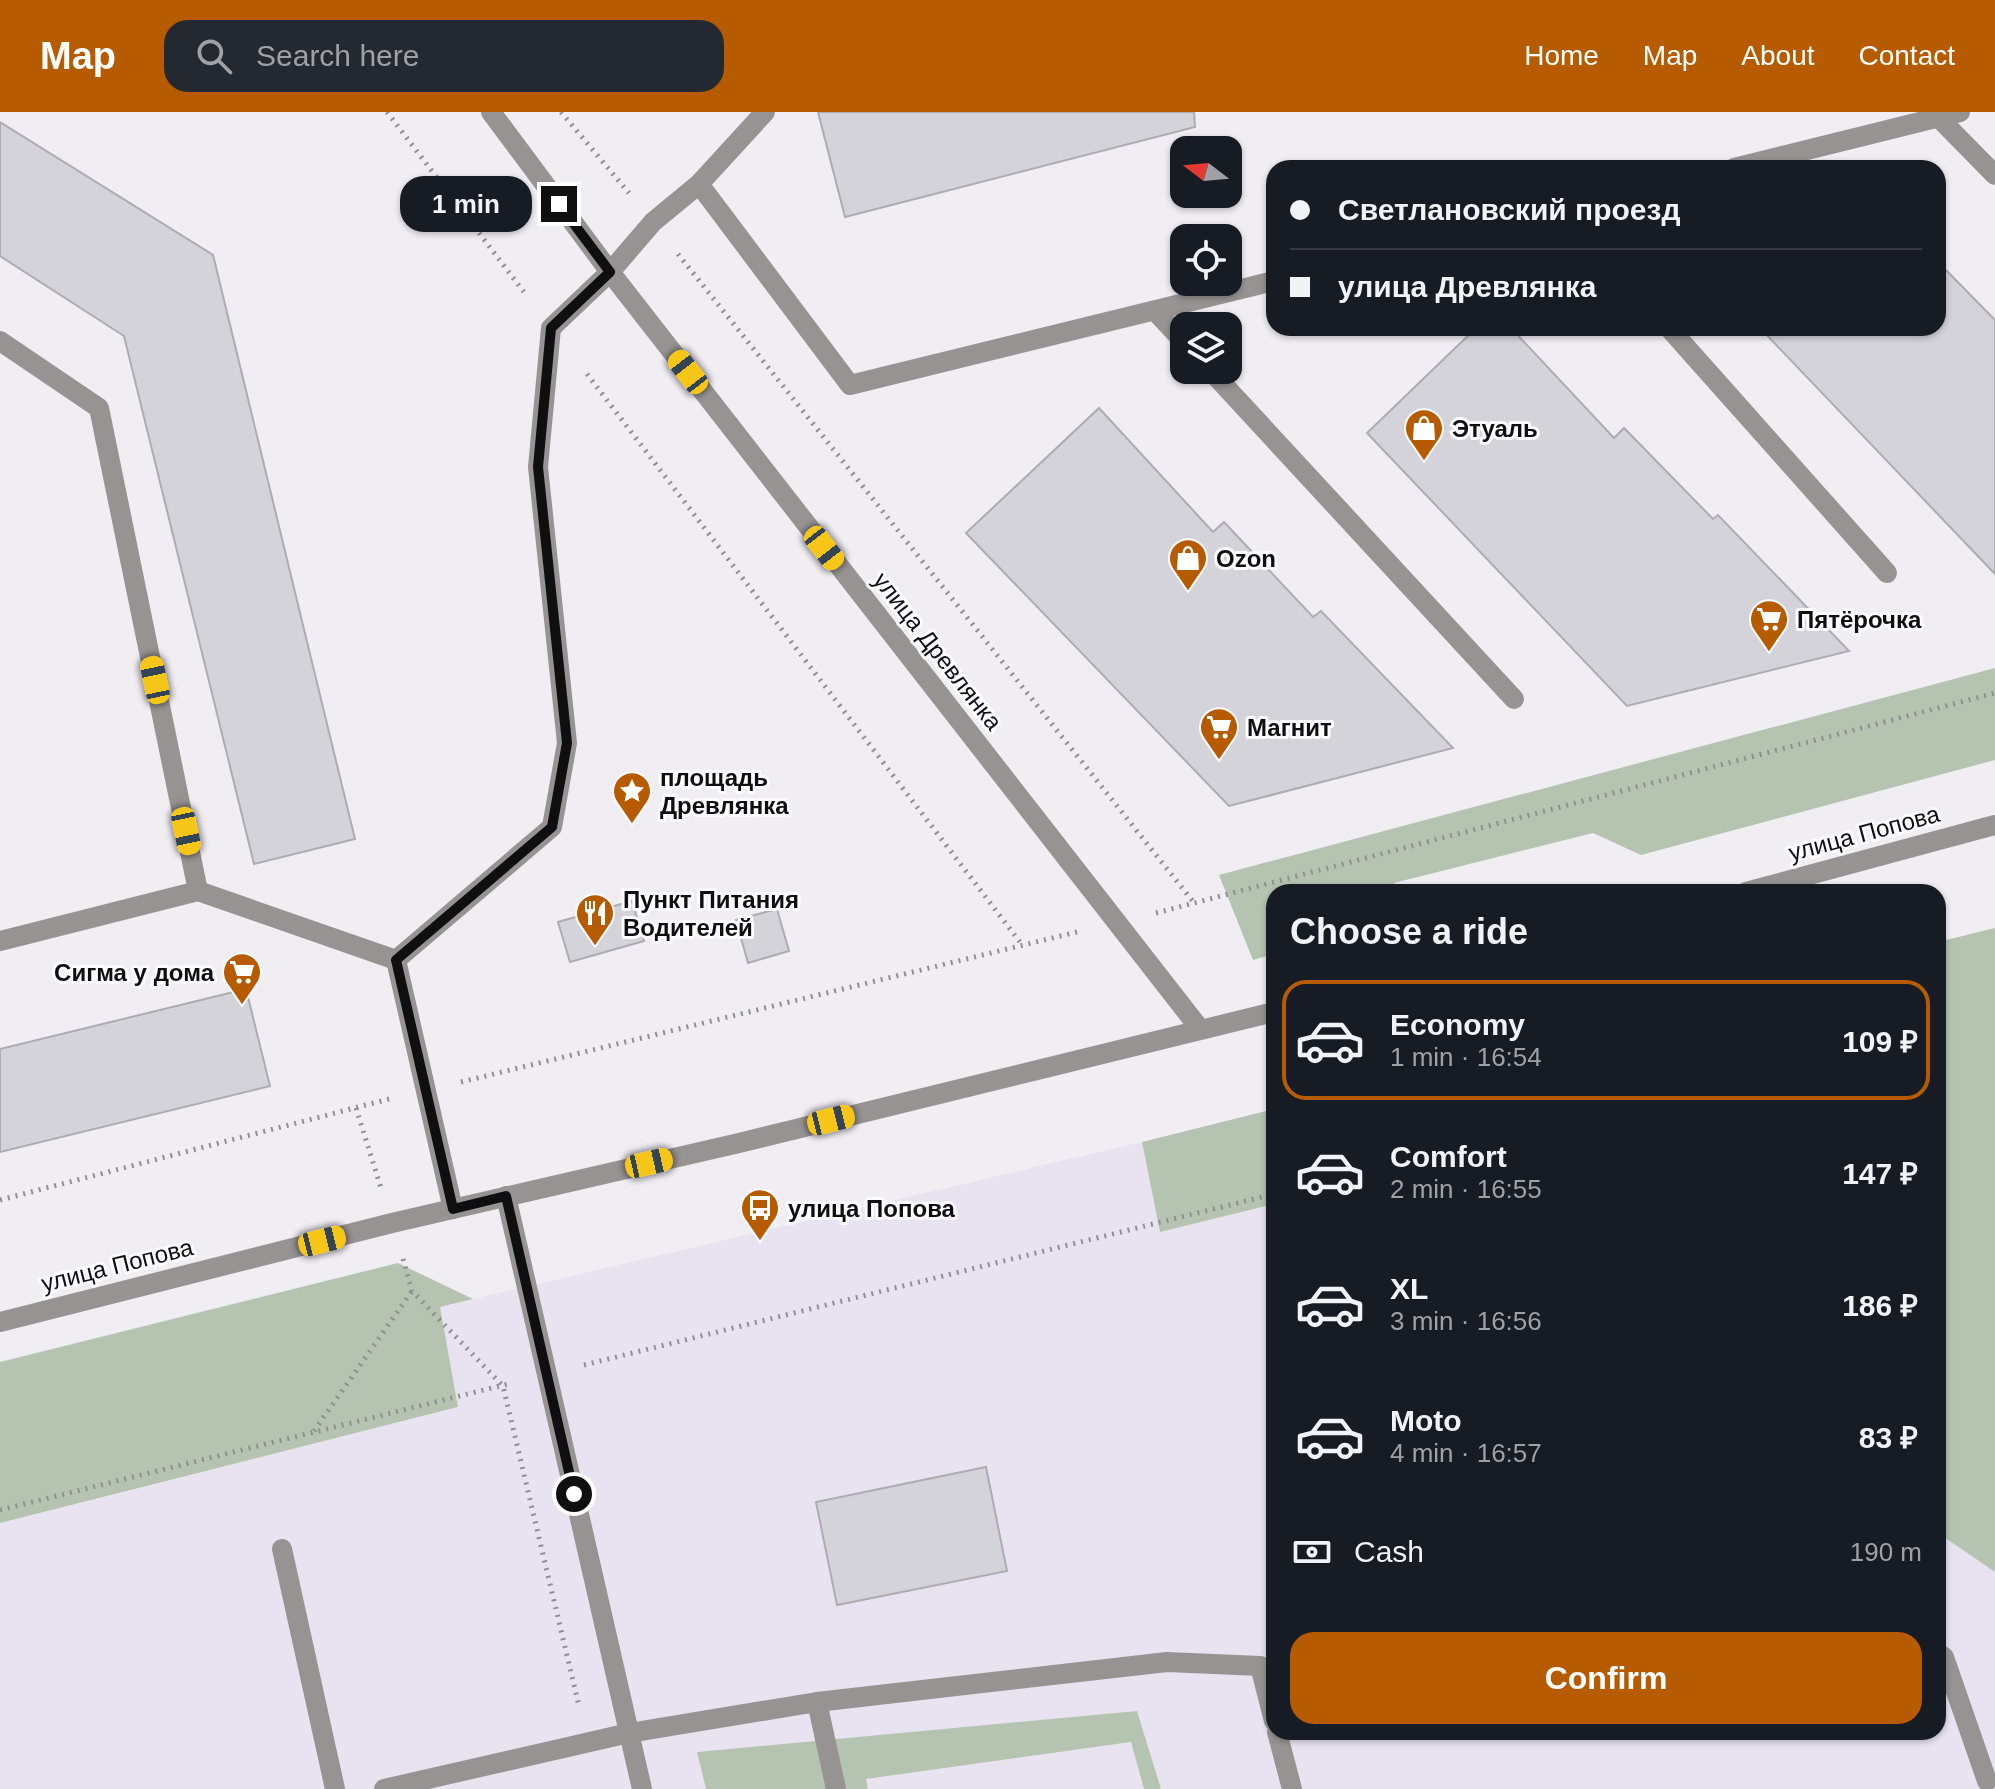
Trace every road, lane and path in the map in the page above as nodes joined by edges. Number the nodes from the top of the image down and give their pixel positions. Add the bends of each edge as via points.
1 (387, 112) edge
2 (491, 112) edge
3 (561, 112) edge
4 (765, 112) edge
5 (1960, 112) edge
6 (1938, 117) junction
7 (1766, 160) edge
8 (1995, 175) edge
9 (699, 184) junction
10 (653, 222) junction
11 (610, 272) junction
12 (1266, 283) edge
13 (1155, 311) junction
14 (1170, 327) edge
15 (551, 328) junction
16 (1676, 336) edge
17 (0, 341) edge
18 (1223, 384) edge
19 (1887, 573) dead end
20 (1995, 693) edge
21 (1514, 699) dead end
22 (1995, 825) edge
23 (1271, 884) edge
24 (1776, 884) edge
25 (1266, 885) edge
26 (198, 891) junction
27 (0, 941) edge
28 (396, 960) junction
29 (1266, 1014) edge
30 (1200, 1029) junction
31 (424, 1090) junction
32 (506, 1196) junction
33 (1266, 1196) edge
34 (0, 1200) edge
35 (453, 1209) junction
36 (412, 1291) dead end
37 (0, 1322) edge
38 (547, 1374) junction
39 (503, 1386) junction
40 (313, 1432) junction
41 (0, 1510) edge
42 (282, 1549) dead end
43 (1946, 1663) edge
44 (1266, 1690) edge
45 (817, 1702) junction
46 (629, 1733) junction
47 (1279, 1740) edge
48 (587, 1743) junction
49 (1987, 1781) dead end
50 (335, 1789) edge
51 (384, 1789) edge
52 (642, 1789) edge
53 (836, 1789) edge
54 (1292, 1789) edge

1 - 15 path
2 - 11 street, улица Древлянка
3 - 10 path
4 - 9 street
5 - 6 street
6 - 7 street
6 - 8 street
9 - 10 street
9 - 13 street via 850,385
10 - 11 street
10 - 25 path via 1195,904
11 - 15 street
11 - 30 street, улица Древлянка
12 - 13 street
13 - 14 street
15 - 28 street via 538,467 567,743 552,827
15 - 31 path via 1023,946
16 - 19 street
17 - 26 street via 99,408
18 - 21 street
20 - 23 path
22 - 24 street, улица Попова
26 - 27 street
26 - 28 street
28 - 31 street
29 - 30 street, улица Попова
30 - 32 street, улица Попова
31 - 34 path
31 - 35 street
32 - 35 street, улица Попова
32 - 38 street
33 - 38 path
35 - 37 street, улица Попова
36 - 40 path
38 - 39 path
38 - 46 street
39 - 40 path
39 - 48 path
40 - 41 path
42 - 50 street
43 - 49 street
44 - 45 street via 1260,1666 1167,1662
45 - 46 street
45 - 53 street
46 - 48 street
46 - 52 street
47 - 54 street
48 - 51 street

